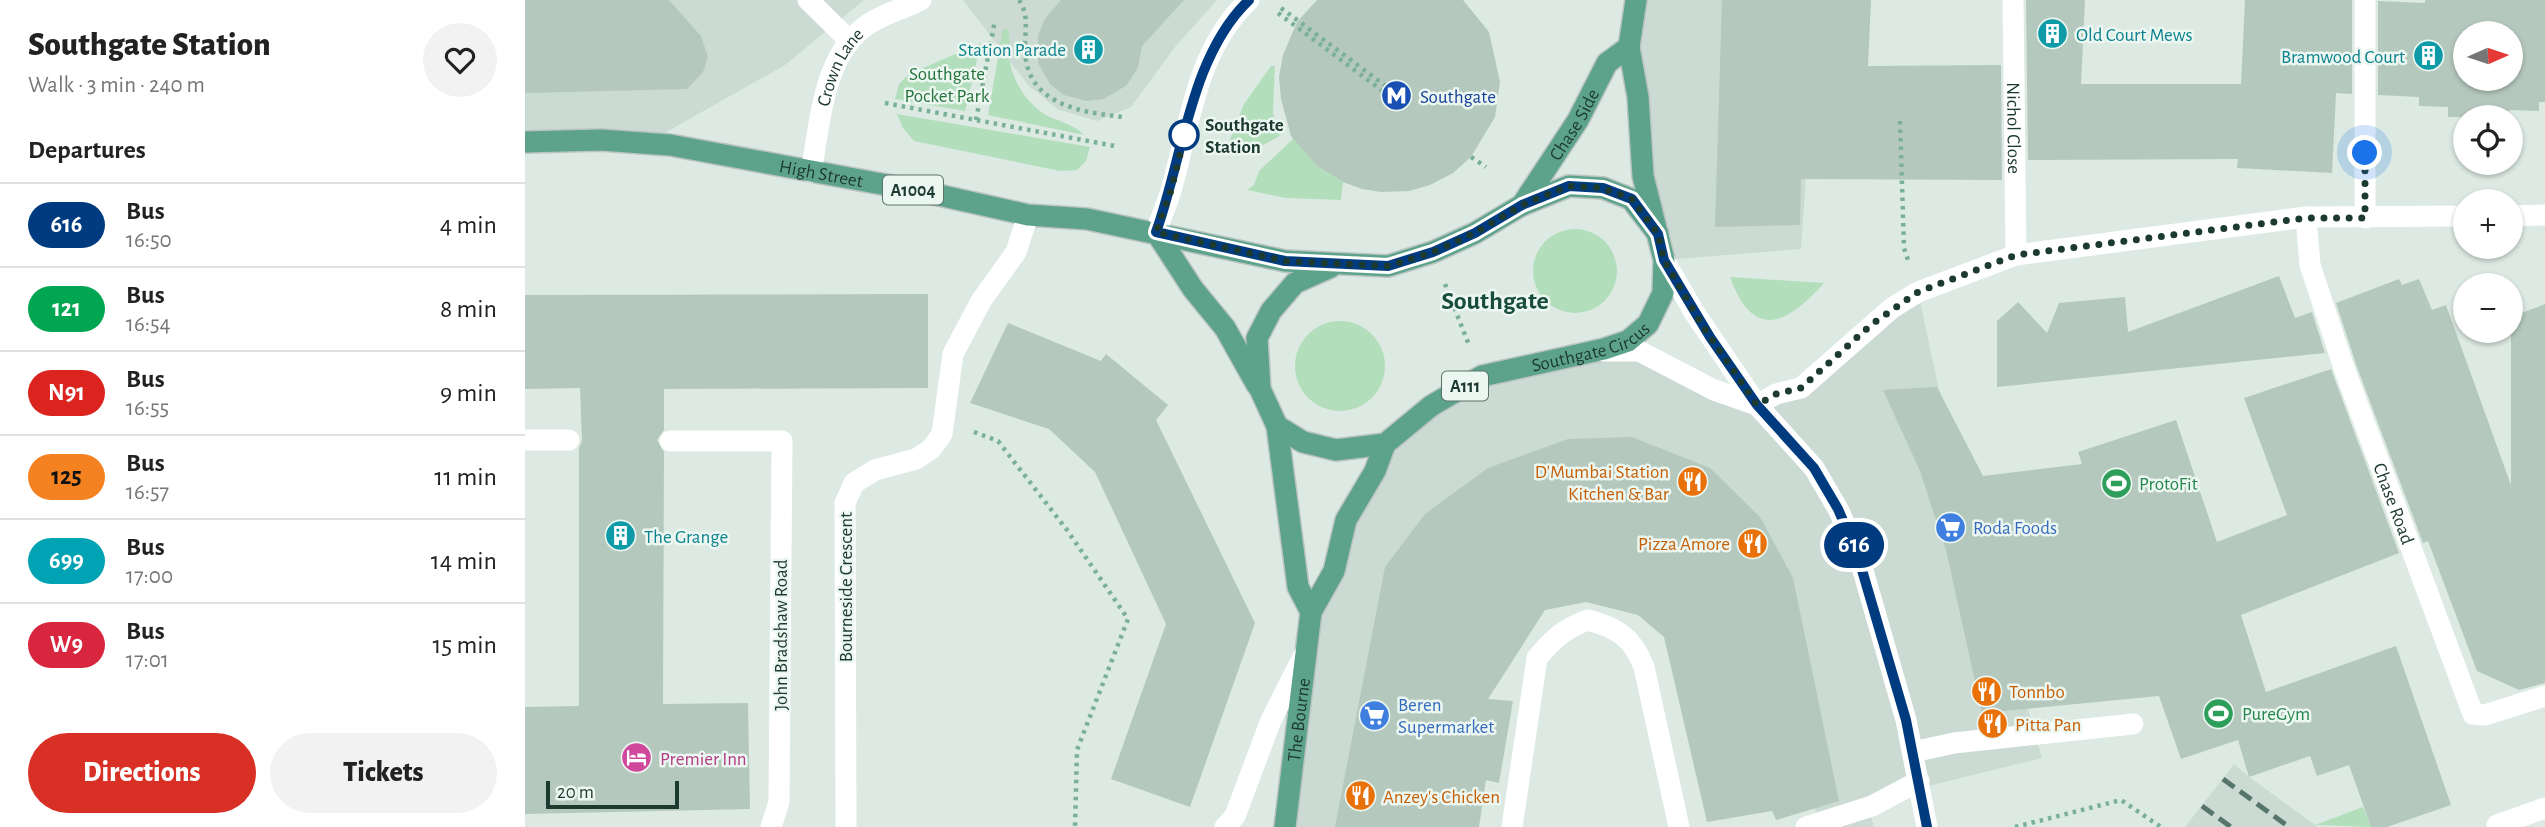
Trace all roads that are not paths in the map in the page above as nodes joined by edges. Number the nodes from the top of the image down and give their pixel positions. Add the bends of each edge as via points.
1 (808, 0) edge
2 (921, 0) edge
3 (1249, 0) edge
4 (1636, 0) edge
5 (2013, 0) edge
6 (2365, 0) edge
7 (849, 40) junction
8 (1629, 47) junction
9 (525, 142) edge
10 (811, 172) junction
11 (1522, 205) junction
12 (1028, 215) junction
13 (2545, 215) edge
14 (2453, 216) edge
15 (2523, 216) edge
16 (2306, 218) junction
17 (2365, 218) junction
18 (1156, 232) junction
19 (1658, 234) junction
20 (2016, 255) junction
21 (1664, 260) junction
22 (1338, 265) junction
23 (1561, 361) junction
24 (1260, 389) junction
25 (1757, 405) junction
26 (1277, 426) junction
27 (525, 440) edge
28 (569, 440) dead end
29 (670, 441) dead end
30 (1385, 444) junction
31 (1311, 612) junction
32 (1304, 656) junction
33 (2545, 696) edge
34 (2133, 724) dead end
35 (1913, 752) junction
36 (1919, 781) junction
37 (2545, 808) edge
38 (2497, 825) dead end
39 (771, 827) edge
40 (846, 827) edge
41 (1225, 827) edge
42 (1285, 827) edge
43 (1512, 827) edge
44 (1679, 827) edge
45 (1806, 827) edge
46 (1927, 827) edge

1 - 7 street
2 - 7 street, Crown Lane via 865,26
3 - 18 street via 1202,70
4 - 8 main road, A111
5 - 20 street, Nichol Close
6 - 17 street
7 - 10 street, Crown Lane via 827,89
8 - 11 main road, Chase Side / A111 via 1607,63 1577,120
8 - 19 main road, A111 via 1638,97 1643,176
9 - 10 main road, High Street / A1004 via 601,140 670,145
10 - 12 main road, High Street / A1004
11 - 19 main road, Southgate Circus / A111 via 1569,186 1603,188 1632,199
11 - 22 main road, Southgate Circus / A111 via 1475,233 1420,257 1388,266
12 - 18 main road, High Street / A1004 via 1087,219
12 - 40 street, Bourneside Crescent via 1016,252 981,301 953,354 942,434 932,449 916,459 874,470 854,483 845,503
13 - 15 street
14 - 17 street
16 - 17 street
16 - 20 street
16 - 33 street, Chase Road via 2310,265 2345,371 2473,714 2485,715
18 - 22 main road, High Street / A1004 via 1285,261
18 - 24 main road via 1225,328
19 - 21 main road, Southgate Circus / A111
20 - 25 street via 1918,292 1872,324 1801,388
21 - 23 main road, Southgate Circus / A111 via 1663,293 1648,324 1628,341
21 - 25 street
22 - 24 main road, Southgate Circus / A111 via 1294,283 1271,311 1257,338
23 - 25 street via 1612,349 1639,351 1714,390
23 - 30 main road, Southgate Circus / A111 via 1482,376 1431,406
24 - 26 main road, Southgate Circus / A111
25 - 35 street via 1814,468 1838,509 1857,553
26 - 30 main road via 1303,442 1336,450
26 - 31 main road, A111 via 1298,587
27 - 28 street
29 - 39 street, John Bradshaw Road via 782,441 779,802
30 - 31 main road, The Bourne / A111 via 1346,520 1334,571
31 - 32 main road, The Bourne / A111
32 - 41 street via 1271,720 1235,816
32 - 42 main road, The Bourne / A111
34 - 35 street via 1954,743
35 - 36 street
36 - 45 street via 1871,806
36 - 46 street
37 - 38 street
43 - 44 street via 1537,658 1553,638 1588,620 1623,633 1637,649

